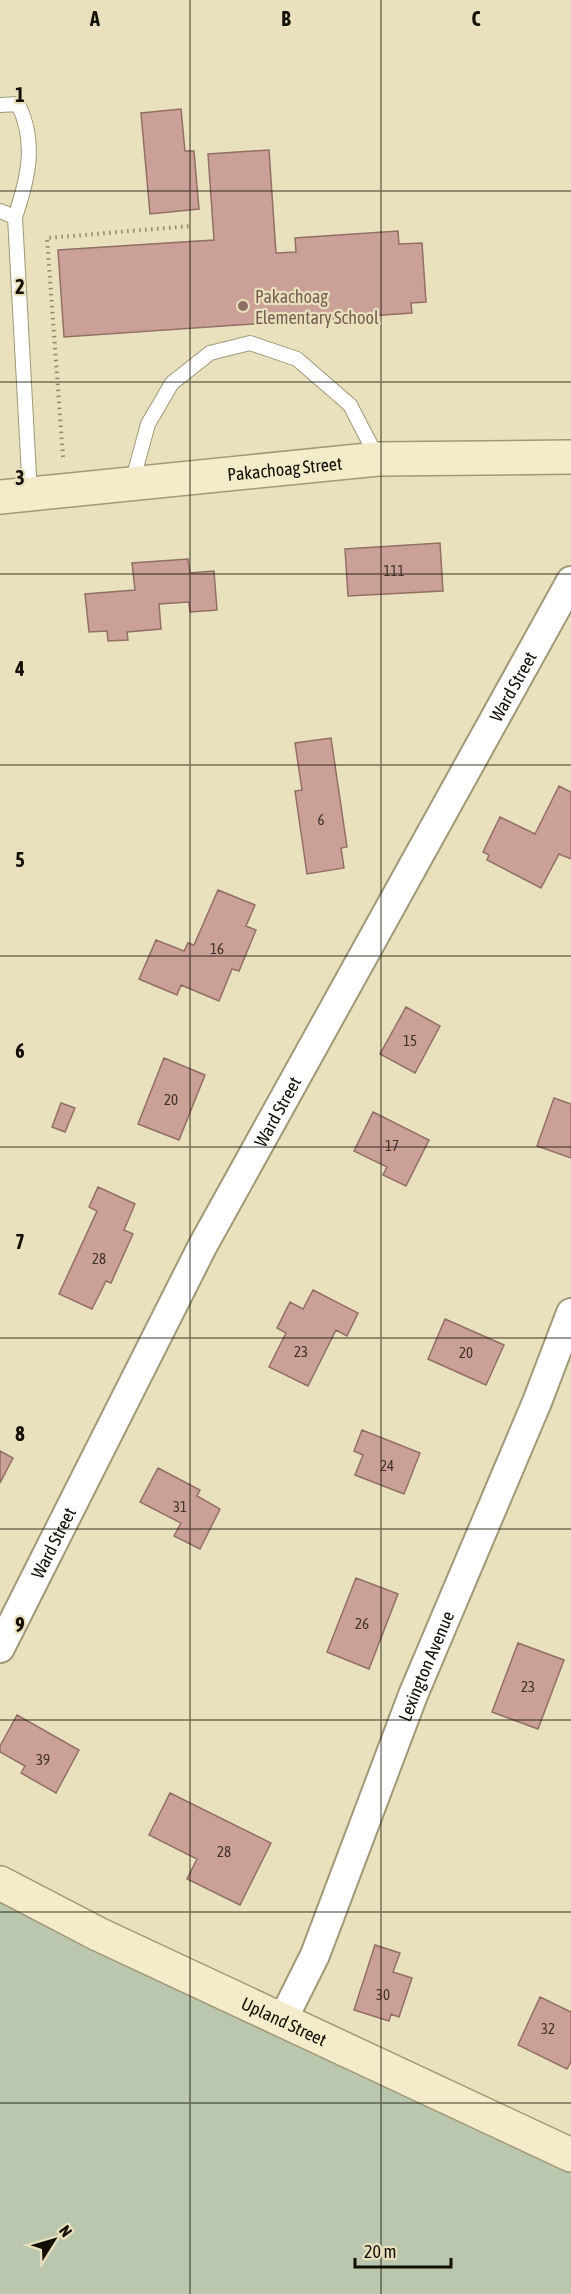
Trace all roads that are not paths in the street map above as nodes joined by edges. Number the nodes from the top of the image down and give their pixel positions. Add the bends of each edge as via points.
1 (0, 105) edge
2 (0, 211) edge
3 (15, 217) junction
4 (571, 457) edge
5 (378, 459) junction
6 (132, 483) junction
7 (15, 496) edge
8 (571, 581) edge
9 (571, 1313) edge
10 (0, 1648) edge
11 (0, 1883) edge
12 (283, 2019) junction
13 (571, 2155) edge

1 - 3 lane via 18,104 27,122 28,179
2 - 3 lane
3 - 7 lane
4 - 5 street, Pakachoag Street
5 - 6 street, Pakachoag Street
5 - 6 lane via 350,405 297,359 250,343 210,352 172,384 148,424
6 - 7 street, Pakachoag Street
8 - 10 street, Ward Street via 202,1247
9 - 12 street, Lexington Avenue via 413,1695 315,1955
11 - 12 street, Upland Street via 98,1934
12 - 13 street, Upland Street

